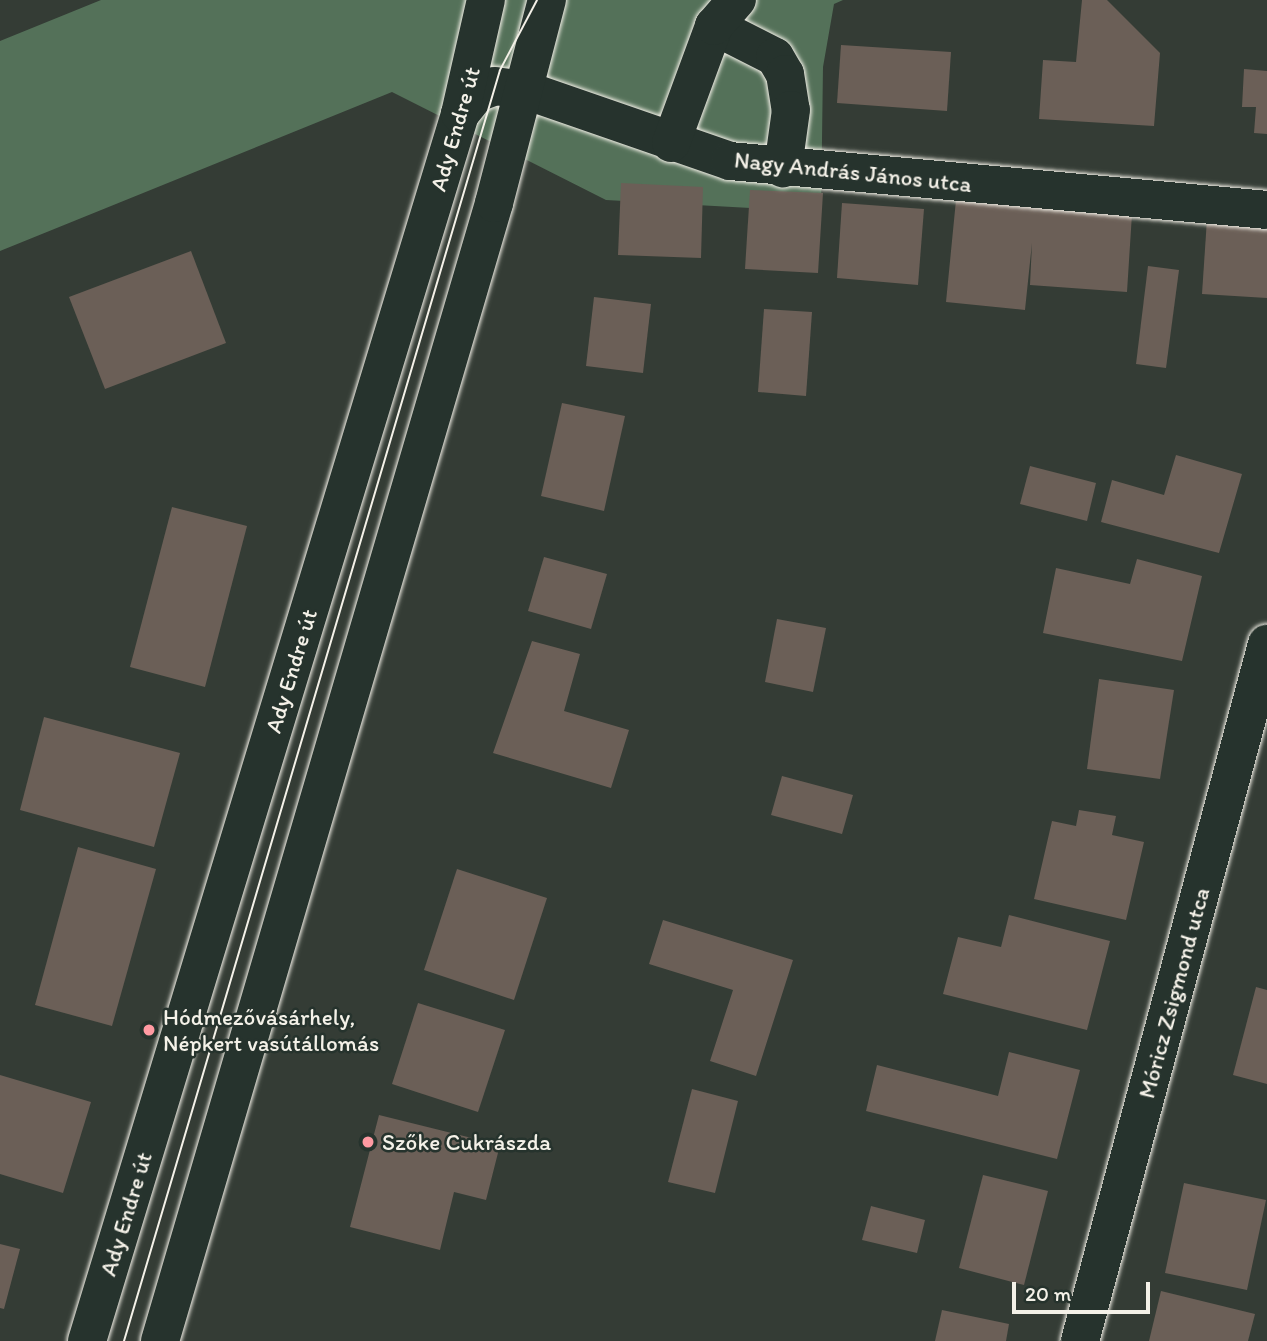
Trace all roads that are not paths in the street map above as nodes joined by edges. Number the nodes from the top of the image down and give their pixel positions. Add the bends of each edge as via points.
1 (486, 0) edge
2 (492, 0) edge
3 (545, 13) edge
4 (726, 13) edge
5 (525, 90) junction
6 (460, 114) junction
7 (602, 116) junction
8 (671, 143) junction
9 (783, 168) junction
10 (496, 192) junction
11 (1267, 210) edge
12 (1267, 644) edge
13 (87, 1341) edge
14 (160, 1341) edge
15 (1080, 1341) edge

1 - 6 street, Ady Endre út
2 - 5 street via 491,50 505,76
3 - 5 street
3 - 7 street via 549,63 559,84
4 - 8 street
4 - 9 street via 775,57 785,74 791,110
5 - 6 street, Nagy András János utca via 495,86 477,93
5 - 7 street, Nagy András János utca
5 - 10 street
6 - 13 street, Ady Endre út
7 - 8 street, Nagy András János utca
7 - 10 street via 557,121 533,132 516,145
8 - 9 street, Nagy András János utca via 730,161
9 - 11 street, Nagy András János utca
10 - 14 street
12 - 15 street, Móricz Zsigmond utca

